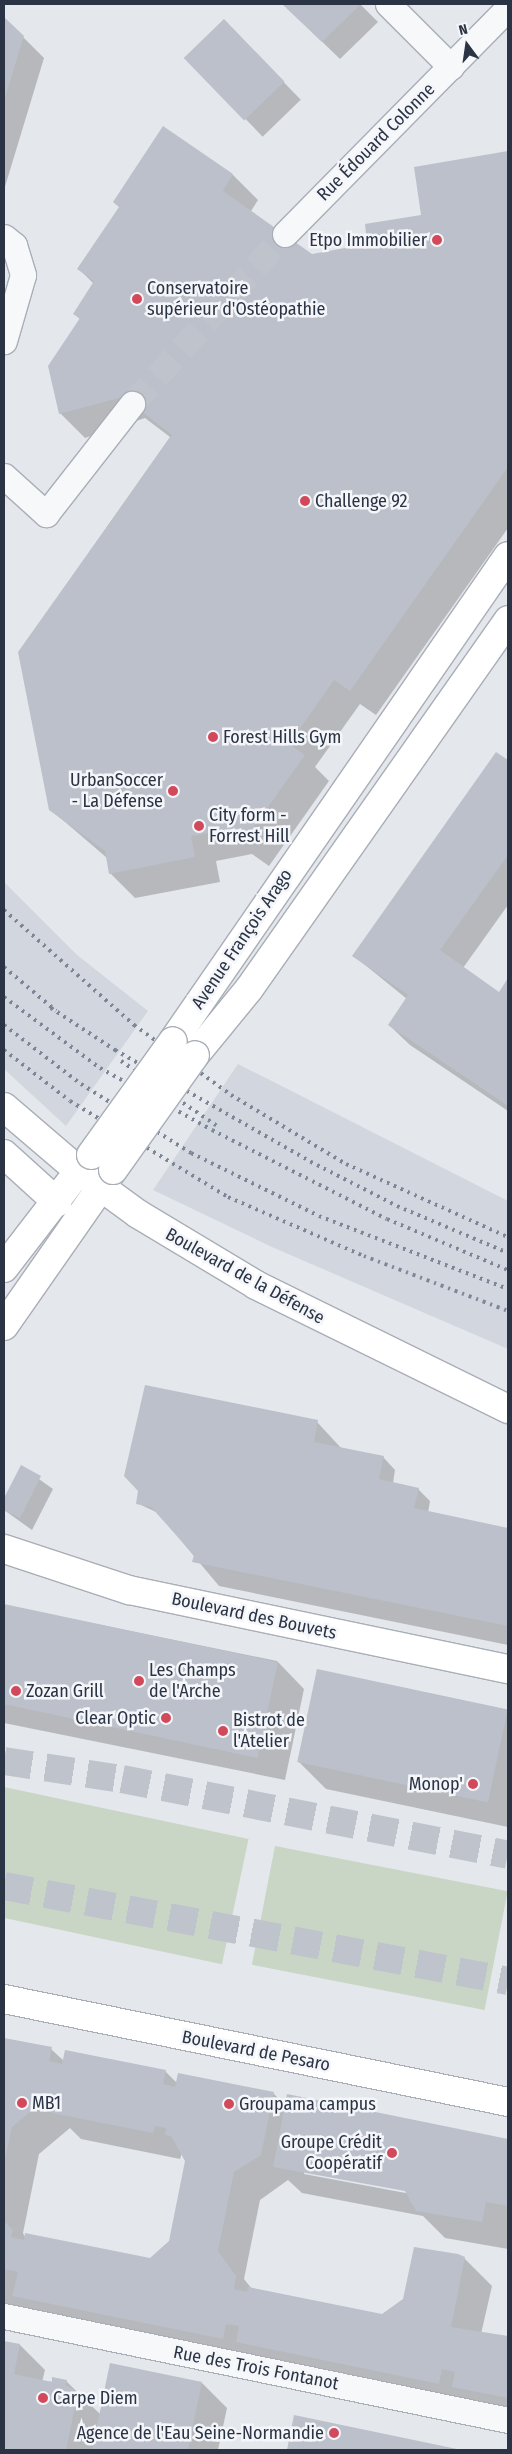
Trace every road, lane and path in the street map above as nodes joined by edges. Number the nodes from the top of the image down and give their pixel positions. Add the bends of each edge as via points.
1 (388, 4) edge
2 (508, 8) edge
3 (451, 67) junction
4 (285, 234) tunnel mouth
5 (4, 237) edge
6 (4, 341) edge
7 (132, 404) tunnel mouth
8 (4, 476) edge
9 (508, 556) edge
10 (508, 620) edge
11 (184, 1048) junction
12 (4, 1107) edge
13 (4, 1154) edge
14 (96, 1171) junction
15 (57, 1202) junction
16 (4, 1268) edge
17 (4, 1326) edge
18 (508, 1409) edge
19 (4, 1549) edge
20 (508, 1669) edge
21 (4, 1999) edge
22 (508, 2102) edge
23 (4, 2316) edge
24 (508, 2420) edge

1 - 3 street
2 - 3 street, Rue Édouard Colonne
3 - 4 street, Rue Édouard Colonne
5 - 6 street via 14,245 23,275
7 - 8 street via 46,514
9 - 11 main road, Avenue François Arago
10 - 11 main road, Avenue François Arago via 248,989
11 - 14 main road, Avenue François Arago, bridge
12 - 14 main road, Boulevard de la Défense
13 - 15 main road
14 - 15 main road, Avenue François Arago
14 - 17 main road, Avenue François Arago
14 - 18 main road, Boulevard de la Défense via 256,1286
15 - 16 main road, Avenue François Arago
19 - 20 main road, Boulevard des Bouvets via 129,1590
21 - 22 main road, Boulevard de Pesaro
23 - 24 street, Rue des Trois Fontanot

